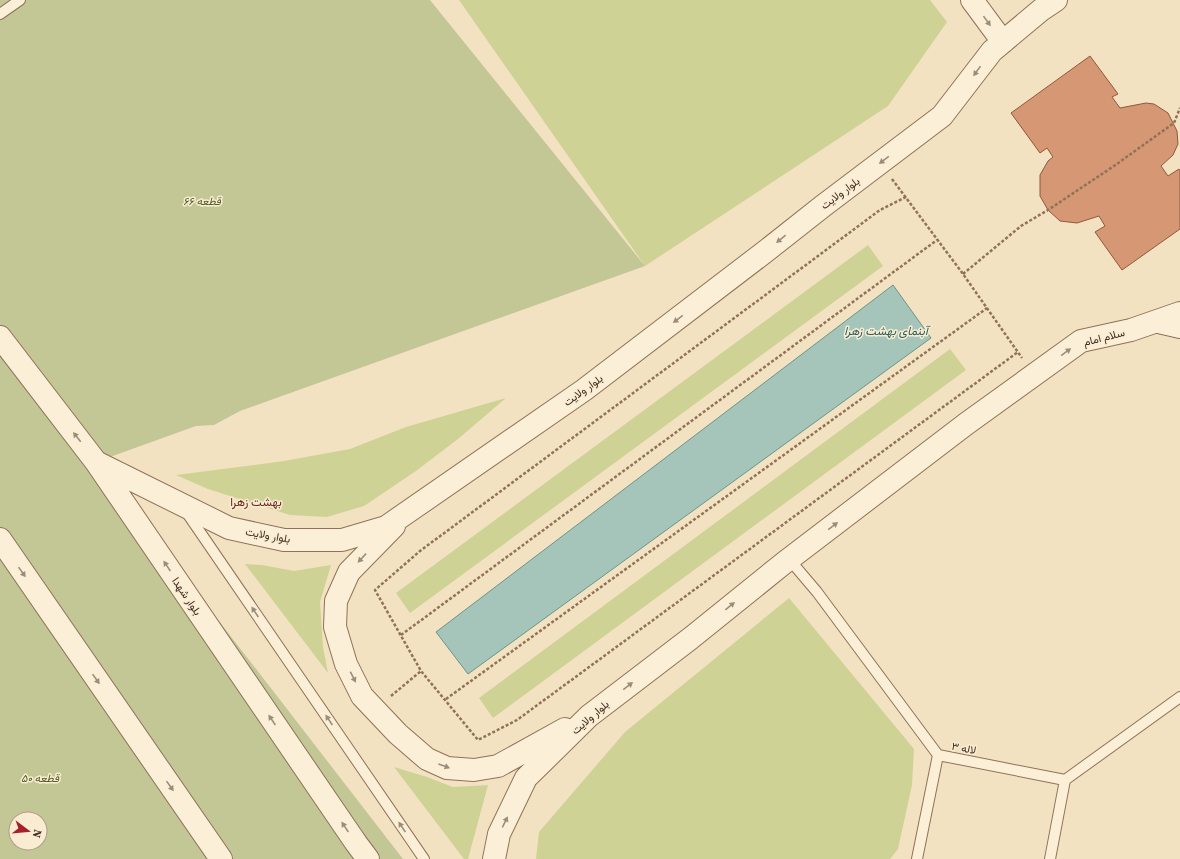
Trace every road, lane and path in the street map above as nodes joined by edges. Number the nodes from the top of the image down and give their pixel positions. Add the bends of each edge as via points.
1 (20, 0) edge
2 (972, 0) edge
3 (1044, 3) edge
4 (0, 14) edge
5 (1003, 42) junction
6 (1180, 108) edge
7 (880, 163) junction
8 (906, 197) junction
9 (937, 240) junction
10 (963, 274) junction
11 (987, 308) junction
12 (1180, 313) edge
13 (1154, 322) junction
14 (1180, 328) edge
15 (0, 337) edge
16 (1018, 352) junction
17 (1034, 375) junction
18 (96, 462) junction
19 (180, 504) junction
20 (409, 510) junction
21 (0, 539) edge
22 (789, 559) junction
23 (401, 635) junction
24 (421, 671) junction
25 (1180, 697) edge
26 (446, 700) junction
27 (375, 709) junction
28 (590, 716) junction
29 (938, 755) junction
30 (1065, 780) junction
31 (215, 857) edge
32 (368, 859) edge
33 (424, 859) edge
34 (494, 859) edge
35 (917, 859) edge
36 (1050, 859) edge

1 - 4 lane
2 -> 5 street
3 - 5 street
5 -> 7 street, بلوار ولایت via 992,51 942,116
6 - 10 path via 1174,123 1114,166 1021,226
7 - 8 path
7 -> 20 street, بلوار ولایت via 584,390
8 - 9 path
8 - 23 path via 880,210 861,224 420,551 375,590
9 - 10 path
9 - 23 path
10 - 11 path
11 - 16 path
11 - 26 path
12 - 13 street, سلام امام
13 - 14 street
17 -> 13 street, سلام امام via 1081,341
18 -> 15 street, بلوار شهدا
16 - 17 path
16 - 26 path via 517,720 478,740
22 -> 17 street, بلوار ولایت
18 - 19 street, بلوار ولایت
32 -> 18 street, بلوار شهدا
19 - 20 street, بلوار ولایت via 229,528 284,540 342,540 386,527
33 -> 19 lane
20 -> 27 street via 349,572 336,601 335,627 346,664 362,696
21 -> 31 street
28 -> 22 street, بلوار ولایت
22 - 29 lane
23 - 24 path
24 - 26 path
24 - 27 path
25 - 30 lane
27 -> 28 street via 398,734 427,758 447,768 474,770 498,766
34 -> 28 street, بلوار ولایت via 499,834 526,778
29 - 30 lane, لاله ۳
29 - 35 lane, لاله ۳
30 - 36 lane

